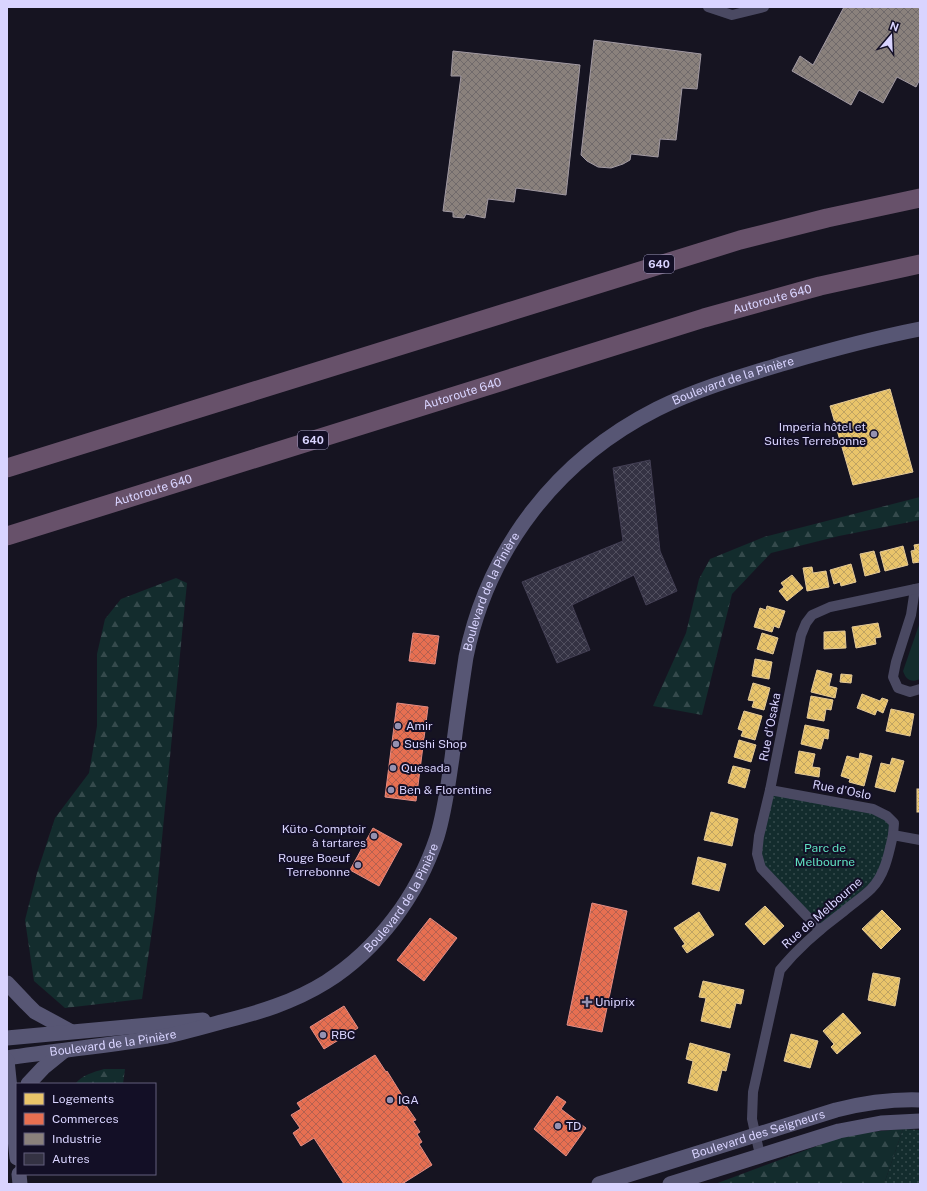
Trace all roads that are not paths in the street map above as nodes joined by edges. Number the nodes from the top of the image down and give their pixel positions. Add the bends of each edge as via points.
1 (708, 7) edge
2 (764, 7) edge
3 (920, 198) edge
4 (920, 264) edge
5 (920, 329) edge
6 (12, 465) edge
7 (7, 536) edge
8 (918, 589) edge
9 (920, 689) edge
10 (770, 790) junction
11 (893, 835) junction
12 (920, 840) edge
13 (820, 930) junction
14 (7, 983) edge
15 (241, 1017) junction
16 (70, 1031) junction
17 (7, 1038) edge
18 (64, 1051) junction
19 (7, 1059) edge
20 (29, 1083) edge
21 (920, 1100) edge
22 (15, 1104) edge
23 (920, 1121) edge
24 (16, 1131) edge
25 (755, 1135) junction
26 (760, 1155) junction
27 (599, 1184) edge
28 (670, 1184) edge

1 - 2 street via 732,15
3 - 6 highway, 640 via 740,240
4 - 7 highway, Autoroute 640 / 640 via 820,286 704,318
5 - 15 street, Boulevard de la Pinière via 784,364 680,398 615,433 563,476 522,525 498,564 484,595 466,657 444,809 434,845 415,886 377,938 327,981 291,1000
8 - 9 street, Rue d'Osaka via 893,677 898,688 910,692
8 - 10 street, Rue d'Osaka via 830,607 812,615 806,622 801,635
10 - 11 street, Rue d'Oslo via 873,809 894,823
10 - 13 street, Rue d'Osaka via 757,854 762,868
11 - 12 street
11 - 13 street, Rue de Melbourne via 882,872 872,888
13 - 25 street, Rue de Melbourne via 780,970 753,1088 752,1119
14 - 16 street via 35,1012
15 - 16 street, Boulevard de la Pinière
15 - 18 street, Boulevard de la Pinière via 169,1035
16 - 17 street, Boulevard de la Pinière
18 - 19 street, Boulevard de la Pinière
18 - 20 street
19 - 22 street
21 - 25 street, Boulevard des Seigneurs via 891,1100 853,1106
22 - 24 street
23 - 26 street, Boulevard des Seigneurs via 857,1127
25 - 26 street, Rue de Melbourne
25 - 27 street, Boulevard des Seigneurs
26 - 28 street, Boulevard des Seigneurs

